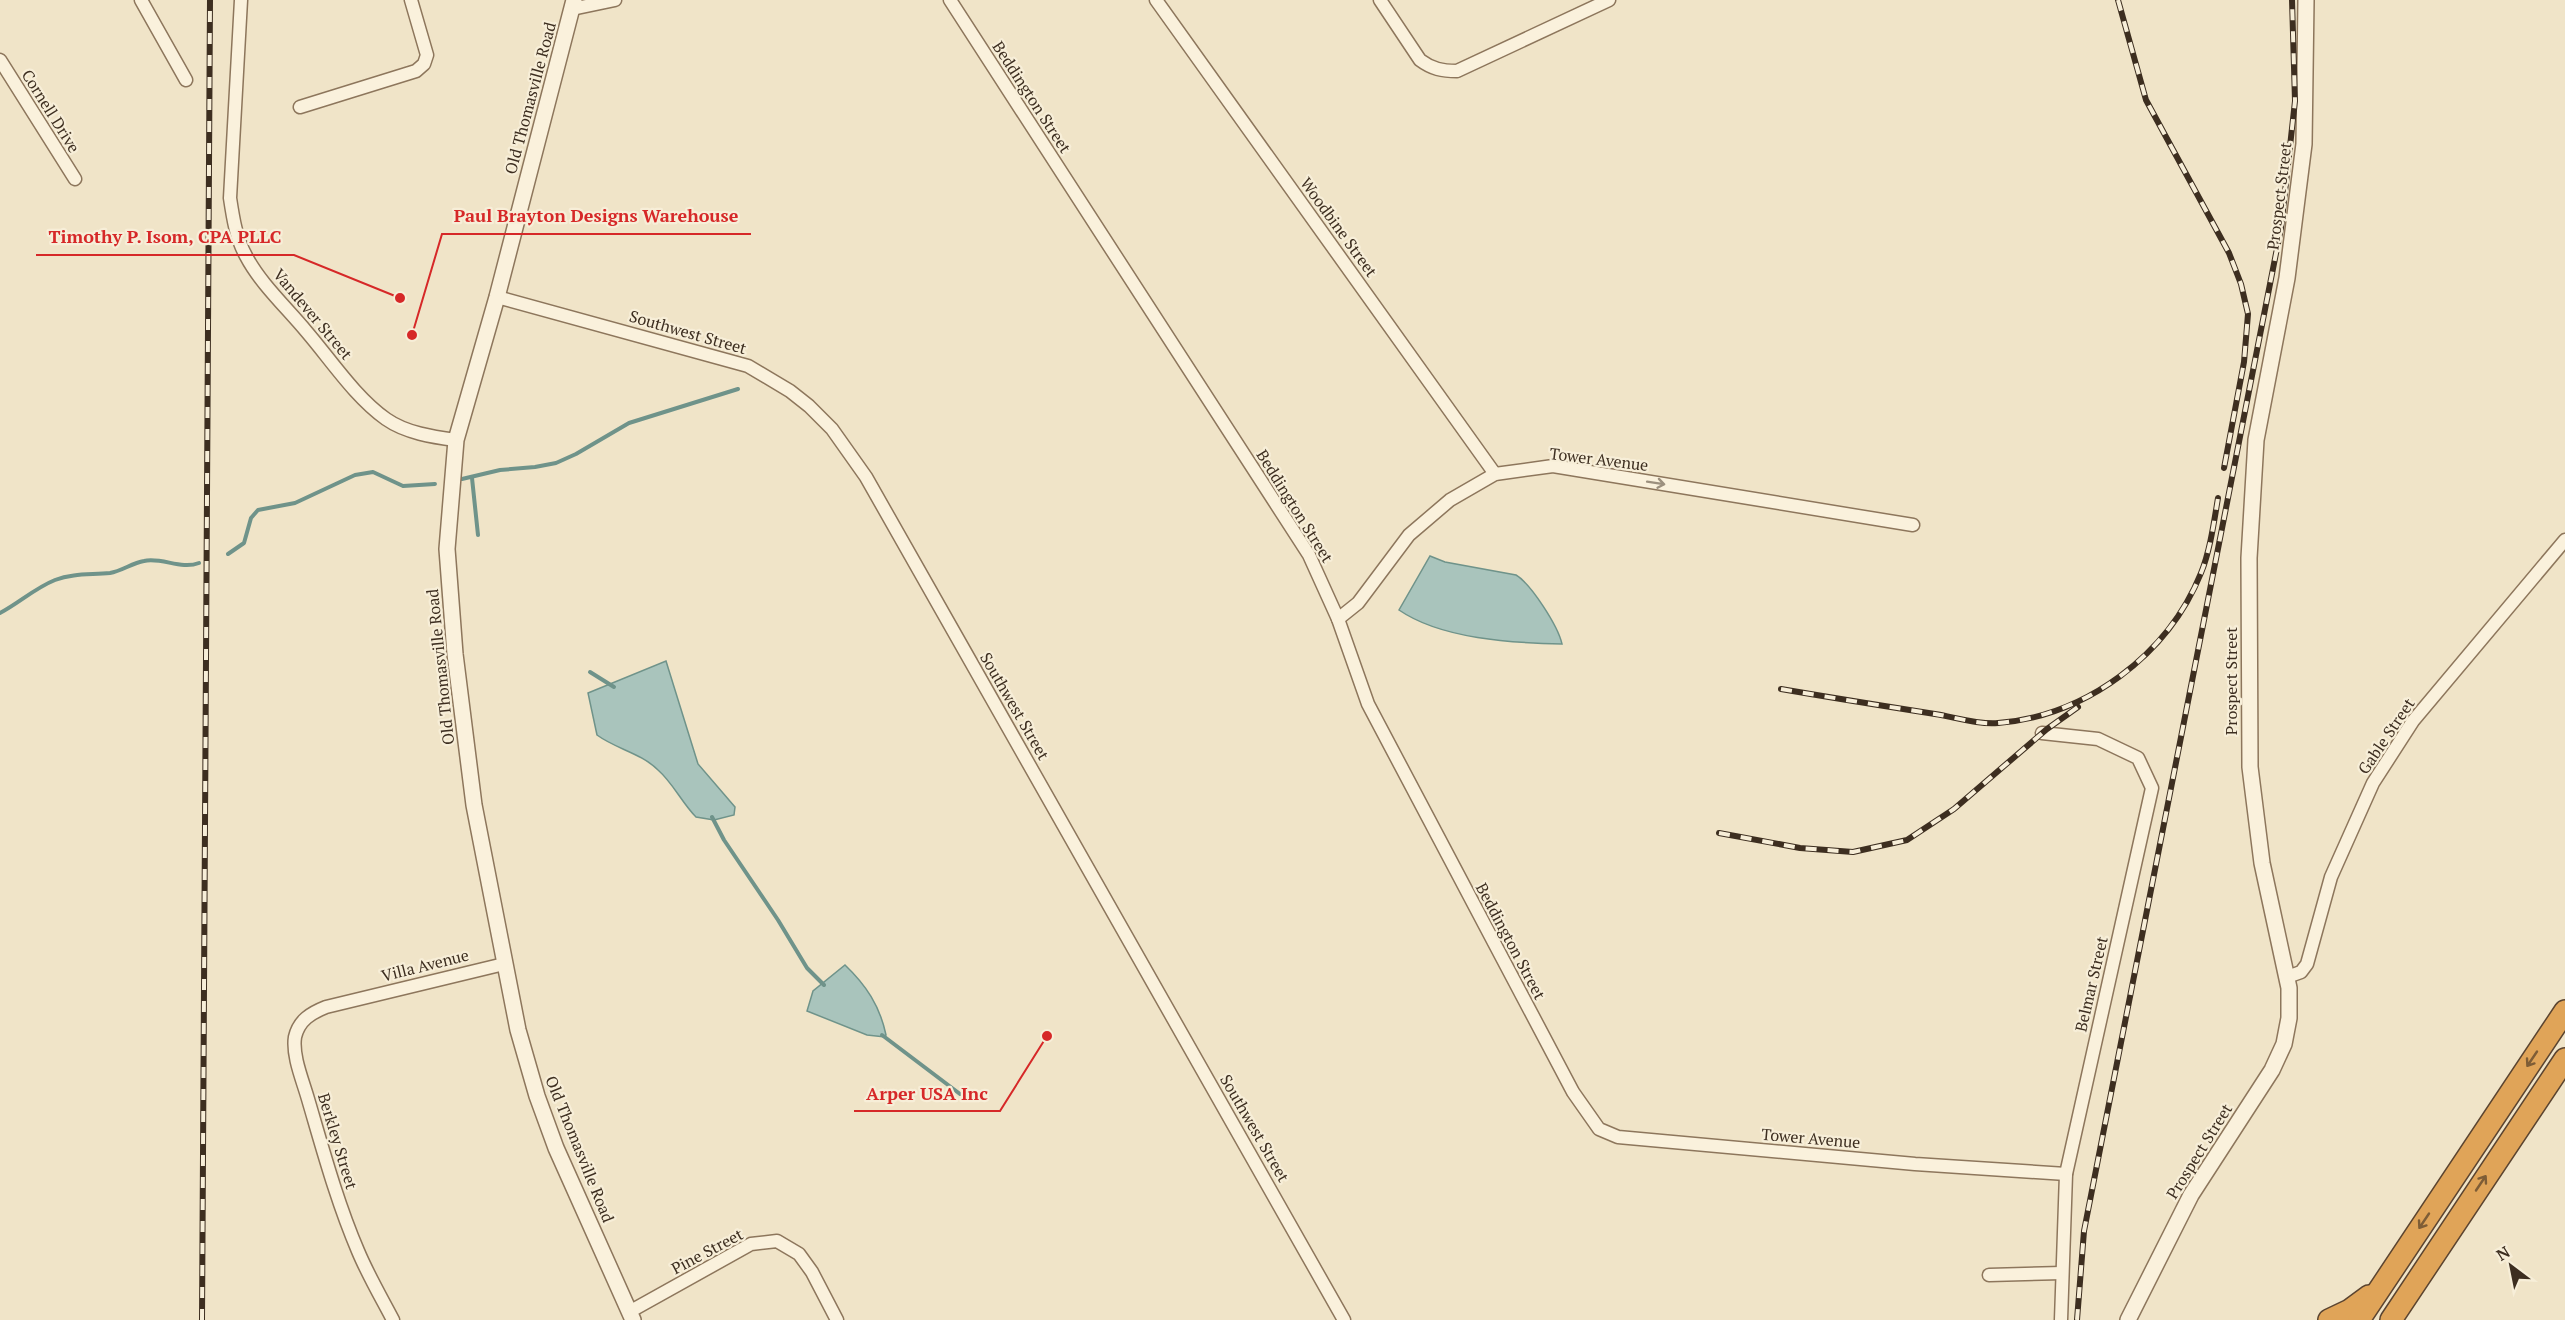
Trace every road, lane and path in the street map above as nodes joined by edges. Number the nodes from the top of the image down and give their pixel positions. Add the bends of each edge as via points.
1 (141, 0) edge
2 (241, 0) edge
3 (411, 0) edge
4 (615, 0) edge
5 (950, 0) edge
6 (1156, 0) edge
7 (1380, 0) edge
8 (1609, 0) edge
9 (2306, 0) edge
10 (573, 4) edge
11 (0, 60) edge
12 (186, 81) dead end
13 (300, 107) dead end
14 (75, 179) dead end
15 (497, 297) junction
16 (456, 440) junction
17 (1495, 474) junction
18 (1913, 525) dead end
19 (2565, 540) edge
20 (1338, 619) junction
21 (2042, 733) dead end
22 (504, 963) junction
23 (2287, 977) junction
24 (355, 999) joint
25 (2565, 1011) edge
26 (2565, 1059) edge
27 (1573, 1092) joint
28 (2066, 1174) junction
29 (2062, 1273) junction
30 (1989, 1275) dead end
31 (2386, 1278) junction
32 (631, 1316) edge
33 (393, 1320) edge
34 (837, 1320) edge
35 (1344, 1320) edge
36 (2061, 1320) edge
37 (2128, 1320) edge
38 (2329, 1320) edge
39 (2359, 1320) edge
40 (2391, 1320) edge

1 - 12 street
2 - 16 street, Vandever Street via 230,198 245,255 376,411 407,429
3 - 13 street via 427,55 424,64 416,71
4 - 10 street
5 - 20 street, Beddington Street via 1310,555
6 - 17 street, Woodbine Street
7 - 8 street via 1420,60 1429,67 1457,71
9 - 23 street, Prospect Street via 2304,144 2287,278 2256,440 2248,558 2250,767 2264,873
10 - 15 street, Old Thomasville Road
11 - 14 street, Cornell Drive
15 - 16 street, Old Thomasville Road
15 - 35 street, Southwest Street via 748,366 790,391 832,429 866,477
16 - 22 street, Old Thomasville Road via 448,526 449,587 473,794
17 -> 18 street, Tower Avenue via 1553,466
17 - 20 street, Tower Avenue via 1450,500 1409,535 1358,603
19 - 23 street, Gable Street via 2413,721 2373,783 2331,877 2306,966
20 - 27 street, Beddington Street via 1368,704
21 - 28 street, Belmar Street via 2098,739 2138,758 2152,788
22 - 24 street, Villa Avenue
22 - 32 street, Old Thomasville Road via 537,1096
23 - 37 street, Prospect Street via 2290,1014 2280,1054 2197,1184
24 - 33 street, Berkley Street via 312,1013 300,1023 295,1038 296,1054 341,1208
25 -> 31 highway
40 -> 26 highway
27 - 28 street, Tower Avenue via 1599,1130 1618,1137
28 - 29 street, Belmar Street
29 - 30 street
29 - 36 street, Belmar Street
31 - 38 highway via 2358,1305
31 - 39 highway
32 - 34 street, Pine Street via 751,1244 777,1241 799,1254

